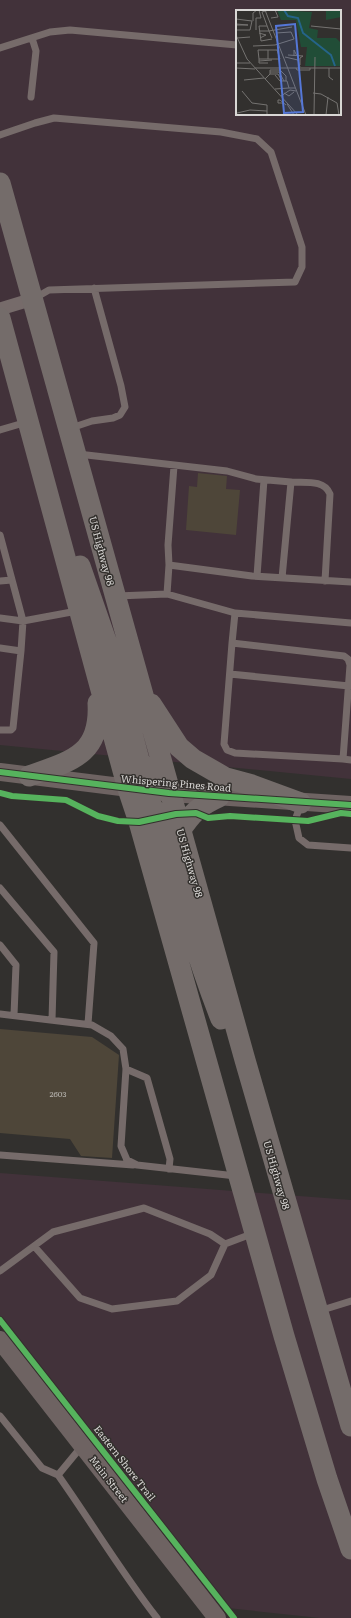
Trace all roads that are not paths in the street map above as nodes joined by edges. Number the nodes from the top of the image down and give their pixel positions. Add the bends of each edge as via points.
1 (32, 38) junction
2 (236, 45) edge
3 (0, 48) edge
4 (31, 97) dead end
5 (0, 135) edge
6 (0, 183) edge
7 (94, 288) junction
8 (33, 299) junction
9 (0, 309) edge
10 (0, 318) edge
11 (27, 422) junction
12 (1, 428) edge
13 (69, 429) junction
14 (76, 454) junction
15 (174, 466) junction
16 (264, 480) junction
17 (291, 482) junction
18 (46, 491) junction
19 (0, 535) edge
20 (2, 547) edge
21 (169, 565) junction
22 (257, 576) junction
23 (282, 578) junction
24 (12, 580) junction
25 (0, 581) edge
26 (325, 581) junction
27 (351, 582) edge
28 (167, 594) junction
29 (115, 597) junction
30 (79, 611) junction
31 (235, 613) junction
32 (0, 618) edge
33 (24, 621) junction
34 (351, 623) edge
35 (232, 644) junction
36 (0, 648) edge
37 (21, 650) junction
38 (230, 674) junction
39 (97, 677) junction
40 (349, 686) junction
41 (140, 688) junction
42 (0, 730) edge
43 (343, 759) junction
44 (351, 760) edge
45 (0, 772) edge
46 (29, 776) junction
47 (128, 789) junction
48 (169, 793) junction
49 (219, 797) junction
50 (301, 803) junction
51 (351, 805) edge
52 (0, 825) edge
53 (180, 831) junction
54 (351, 848) edge
55 (0, 888) edge
56 (0, 945) edge
57 (0, 1014) edge
58 (14, 1016) junction
59 (52, 1020) junction
60 (88, 1024) junction
61 (126, 1069) junction
62 (258, 1106) junction
63 (0, 1155) edge
64 (139, 1166) junction
65 (169, 1169) junction
66 (239, 1177) junction
67 (255, 1233) junction
68 (225, 1244) junction
69 (34, 1246) junction
70 (0, 1271) edge
71 (351, 1301) edge
72 (316, 1312) junction
73 (0, 1340) edge
74 (0, 1416) edge
75 (4, 1426) edge
76 (351, 1426) edge
77 (82, 1445) junction
78 (58, 1475) junction
79 (351, 1549) edge
80 (157, 1618) edge
81 (217, 1618) edge

1 - 2 lane via 50,32 70,30
1 - 3 lane
1 - 4 lane via 36,51
5 - 7 lane via 54,118 221,132 257,139 271,152 302,247 302,267 295,282
6 - 8 main road, US Highway 98
7 - 8 lane via 49,290
7 - 13 lane via 125,407 120,415 113,418 92,421
8 - 9 street
8 - 13 main road, US Highway 98
10 - 11 main road
11 - 12 lane
11 - 18 main road
13 - 14 main road, US Highway 98
14 - 15 lane
14 - 29 main road, US Highway 98
15 - 16 lane via 227,471
15 - 21 lane via 168,545
16 - 17 lane
16 - 22 lane
17 - 23 lane
17 - 26 lane via 322,484 328,488 330,494
18 - 30 main road
18 - 48 main road via 74,546 112,658 139,760 151,781
19 - 20 lane
20 - 24 lane
21 - 22 lane
21 - 28 lane
22 - 23 lane
23 - 26 lane
24 - 25 lane
24 - 33 lane
26 - 27 lane
28 - 29 lane
28 - 31 lane
29 - 41 main road, US Highway 98
30 - 33 lane
30 - 39 main road
31 - 34 lane
31 - 35 lane
32 - 33 lane
33 - 37 lane
35 - 38 lane
35 - 40 lane via 344,656 350,665
36 - 37 lane
37 - 42 lane via 13,728
38 - 40 lane
38 - 43 lane via 224,744 227,750
39 - 46 main road via 99,721 96,736 78,756
39 - 47 main road
40 - 43 lane
41 - 48 main road, US Highway 98
41 - 50 main road via 179,746 193,759 226,778
43 - 44 lane
45 - 46 street, Whispering Pines Road
46 - 47 street, Whispering Pines Road
47 - 48 street, Whispering Pines Road
47 - 62 main road via 143,796 153,805 159,818 203,974 231,1047
47 - 66 main road
48 - 49 street, Whispering Pines Road
48 - 53 main road, US Highway 98
49 - 50 street, Whispering Pines Road
49 - 53 main road via 203,804
50 - 51 street, Whispering Pines Road
50 - 54 lane via 295,820 299,838 308,845
52 - 60 lane via 94,943
53 - 62 main road, US Highway 98
55 - 59 lane via 54,952
56 - 58 lane via 16,965
57 - 58 lane
58 - 59 lane
59 - 60 lane
60 - 61 lane via 111,1036 123,1049
61 - 64 lane via 122,1146 127,1160
61 - 65 lane via 147,1078 170,1159
62 - 72 main road, US Highway 98
63 - 64 lane
64 - 65 lane
65 - 66 lane
66 - 67 main road
67 - 68 lane
67 - 79 main road via 323,1464
68 - 69 lane via 210,1234 144,1208 53,1232
68 - 69 lane via 211,1275 177,1301 112,1309 80,1298
69 - 70 lane
71 - 72 lane
72 - 76 main road, US Highway 98
73 - 77 street, Main Street
74 - 75 lane
75 - 78 lane via 42,1468
77 - 78 lane
77 - 81 street, Main Street
78 - 80 lane via 129,1582

